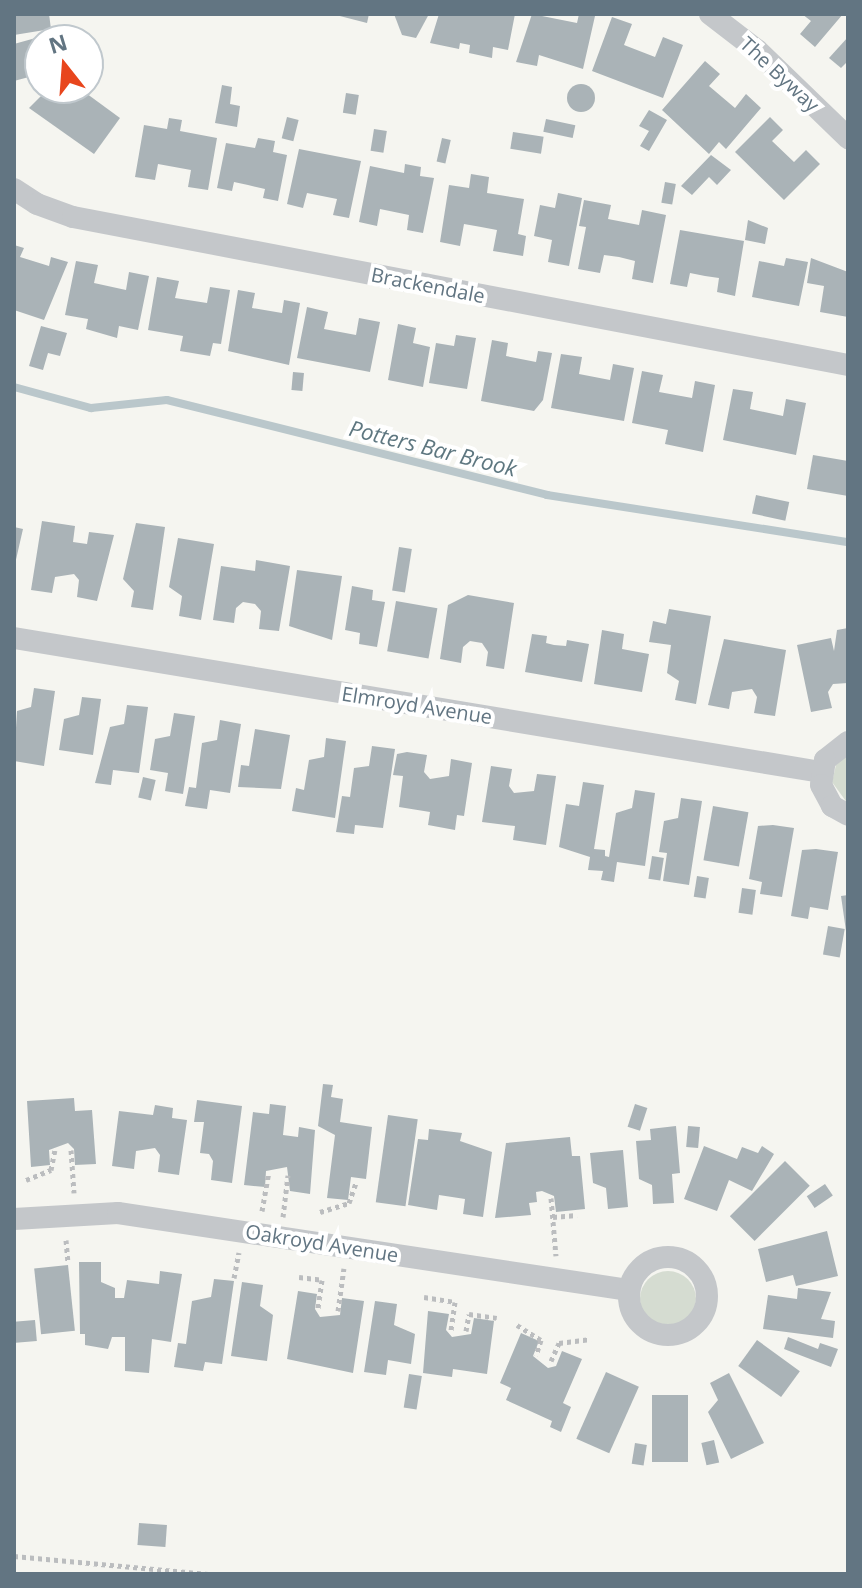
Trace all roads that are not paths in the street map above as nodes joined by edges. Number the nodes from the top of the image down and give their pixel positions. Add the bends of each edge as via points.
1 (710, 14) edge
2 (848, 138) edge
3 (14, 189) edge
4 (848, 365) edge
5 (14, 638) edge
6 (848, 742) edge
7 (821, 772) junction
8 (848, 815) edge
9 (14, 1219) edge
10 (629, 1290) dead end

1 - 2 street, The Byway via 757,50
3 - 4 street, Brackendale via 73,217
5 - 7 street, Elmroyd Avenue
6 - 7 street via 834,750
7 - 8 street via 825,796
9 - 10 street, Oakroyd Avenue via 118,1213

